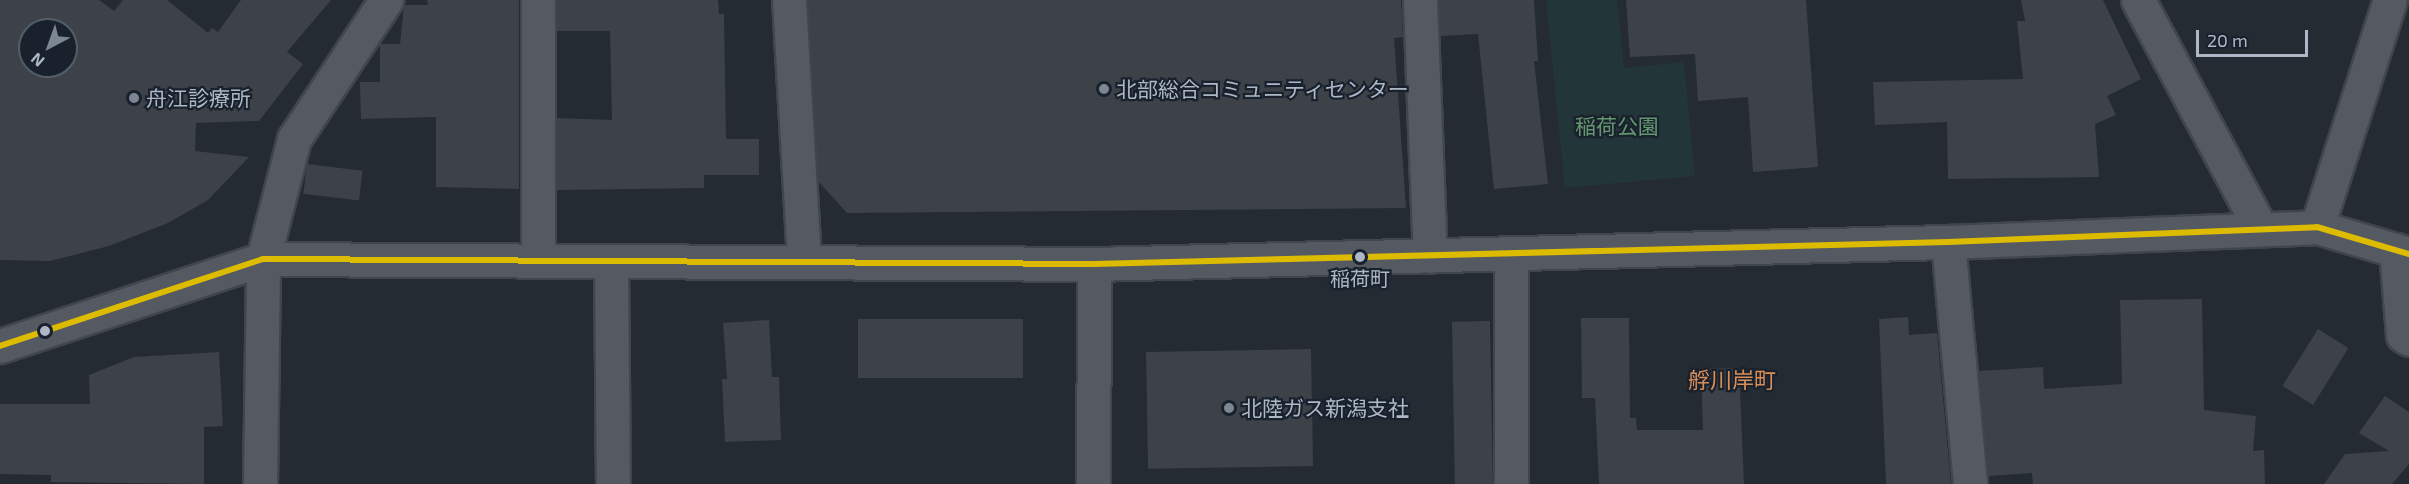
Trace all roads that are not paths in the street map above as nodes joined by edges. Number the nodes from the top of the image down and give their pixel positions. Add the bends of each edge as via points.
1 (386, 0) edge
2 (538, 0) edge
3 (789, 0) edge
4 (1420, 0) edge
5 (2138, 0) edge
6 (2390, 0) edge
7 (2317, 227) junction
8 (2261, 229) junction
9 (1948, 242) junction
10 (2402, 252) edge
11 (1510, 254) junction
12 (1430, 256) junction
13 (263, 259) junction
14 (538, 261) junction
15 (611, 261) junction
16 (804, 262) junction
17 (1094, 264) junction
18 (2409, 339) edge
19 (0, 346) edge
20 (260, 484) edge
21 (613, 484) edge
22 (1093, 484) edge
23 (1511, 484) edge
24 (1970, 484) edge

1 - 13 street via 294,140
2 - 14 street
3 - 16 street
4 - 12 street
5 - 8 street
6 - 7 street
7 - 8 street
7 - 10 street
8 - 9 street
9 - 11 street
9 - 24 street
10 - 18 street via 2403,335
11 - 12 street
11 - 23 street
12 - 17 street
13 - 14 street
13 - 19 street
13 - 20 street
14 - 15 street
15 - 16 street
15 - 21 street
16 - 17 street
17 - 22 street

